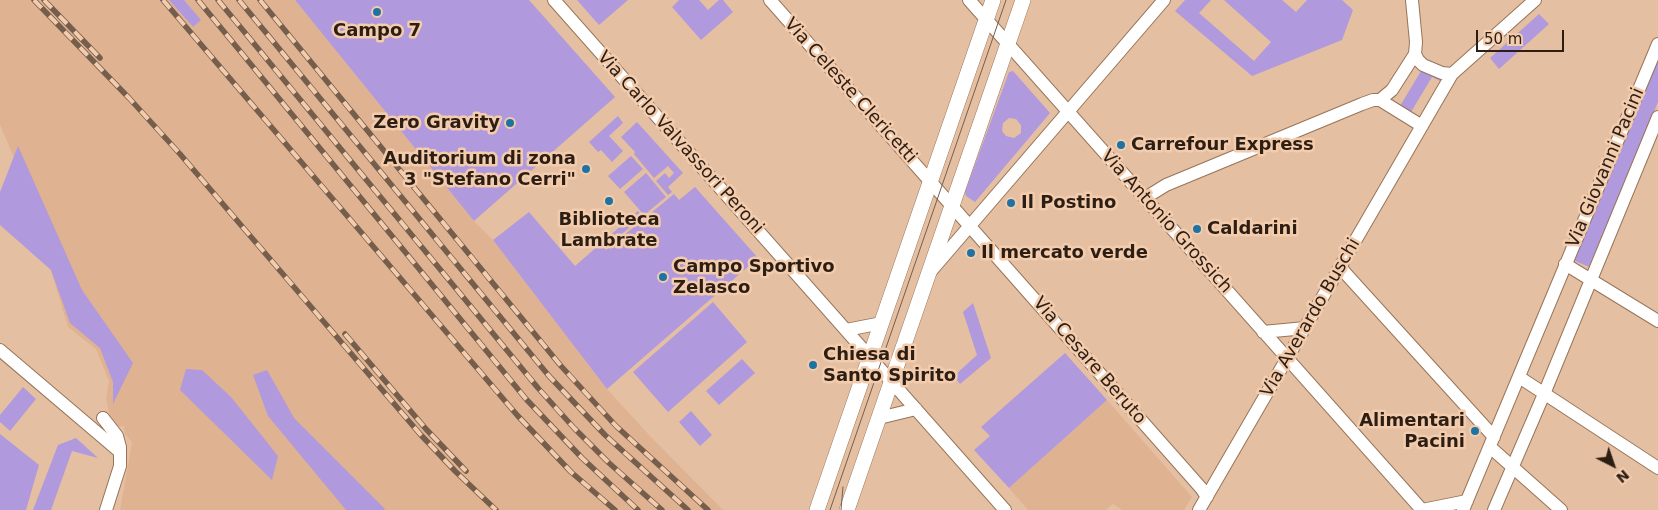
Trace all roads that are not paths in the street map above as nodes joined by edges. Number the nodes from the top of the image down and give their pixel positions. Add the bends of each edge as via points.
1 (554, 0) edge
2 (770, 0) edge
3 (969, 0) edge
4 (993, 0) edge
5 (1024, 0) edge
6 (1164, 0) edge
7 (1412, 0) edge
8 (1535, 0) edge
9 (986, 19) junction
10 (1008, 44) junction
11 (1658, 44) edge
12 (1415, 54) junction
13 (1452, 74) junction
14 (1380, 100) junction
15 (1068, 112) junction
16 (1658, 117) edge
17 (1422, 126) junction
18 (931, 182) junction
19 (1145, 198) junction
20 (953, 206) junction
21 (970, 226) junction
22 (1566, 264) junction
23 (1342, 265) junction
24 (930, 273) junction
25 (1590, 280) junction
26 (1658, 321) edge
27 (882, 323) junction
28 (1305, 328) junction
29 (846, 330) junction
30 (1263, 332) junction
31 (0, 350) edge
32 (870, 357) junction
33 (1287, 360) junction
34 (1519, 378) junction
35 (892, 382) junction
36 (1544, 394) junction
37 (916, 409) junction
38 (103, 418) dead end
39 (879, 418) junction
40 (1492, 442) junction
41 (120, 452) junction
42 (1512, 467) junction
43 (1658, 468) edge
44 (1207, 497) junction
45 (1465, 505) edge
46 (850, 507) edge
47 (106, 510) edge
48 (817, 510) edge
49 (1005, 510) edge
50 (1199, 510) edge
51 (1422, 510) edge
52 (1494, 510) edge
53 (1561, 510) edge

1 - 29 street, Via Carlo Valvassori Peroni
2 - 18 street, Via Celeste Clericetti
3 - 9 street, Via Antonio Grossich
4 - 9 street
5 - 10 street
6 - 15 street
7 - 12 street
8 - 13 street, Via Averardo Buschi
9 - 10 street, Via Antonio Grossich
9 - 18 street
10 - 15 street, Via Antonio Grossich
10 - 20 street
11 - 22 street, Via Giovanni Pacini
12 - 13 street via 1423,65
12 - 14 street via 1392,90
13 - 17 street, Via Averardo Buschi
14 - 17 street
14 - 19 street via 1362,104 1166,184
15 - 19 street, Via Antonio Grossich
15 - 21 street
16 - 25 street, Via Giovanni Pacini
17 - 23 street, Via Averardo Buschi
18 - 20 street, Via Celeste Clericetti
18 - 27 street
19 - 30 street, Via Antonio Grossich
20 - 21 street, Via Cesare Beruto
20 - 24 street
21 - 24 street
21 - 44 street, Via Cesare Beruto
22 - 25 street, Via Giovanni Pacini
22 - 34 street, Via Giovanni Pacini
23 - 28 street, Via Averardo Buschi
23 - 40 street via 1347,275
24 - 35 street
25 - 26 street
25 - 36 street, Via Giovanni Pacini
27 - 29 street
27 - 32 street
28 - 30 street
28 - 33 street, Via Averardo Buschi
29 - 32 street, Via Carlo Valvassori Peroni
30 - 33 street, Via Antonio Grossich
31 - 41 street
32 - 35 street, Via Carlo Valvassori Peroni
32 - 48 street
33 - 44 street, Via Averardo Buschi
33 - 51 street, Via Antonio Grossich
34 - 36 street
34 - 40 street, Via Giovanni Pacini
35 - 37 street, Via Carlo Valvassori Peroni
35 - 39 street
36 - 42 street, Via Giovanni Pacini
36 - 43 street
37 - 39 street
37 - 49 street, Via Carlo Valvassori Peroni
38 - 41 street via 117,436
39 - 46 street
40 - 42 street
40 - 45 street, Via Giovanni Pacini
41 - 47 street via 120,466
42 - 52 street, Via Giovanni Pacini
42 - 53 street
44 - 50 street, Via Averardo Buschi
45 - 51 street, Via Giovanni Pacini

